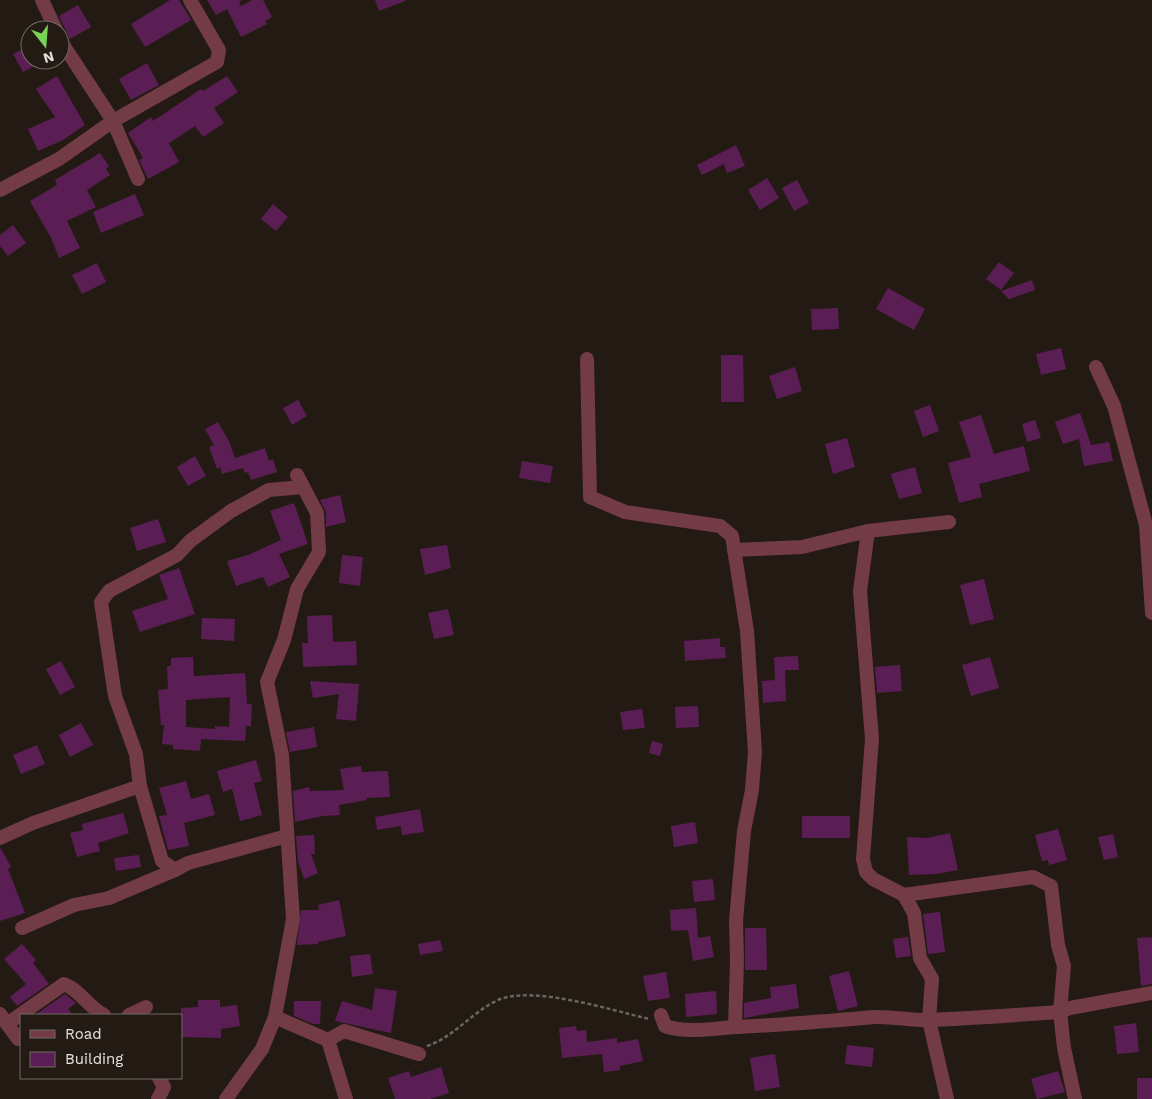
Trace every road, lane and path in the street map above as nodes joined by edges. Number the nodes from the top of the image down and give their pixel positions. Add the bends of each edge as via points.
1 (42, 0) edge
2 (190, 0) edge
3 (51, 20) edge
4 (70, 55) edge
5 (113, 122) junction
6 (138, 180) dead end
7 (0, 190) edge
8 (587, 358) dead end
9 (1096, 367) dead end
10 (949, 522) dead end
11 (868, 531) junction
12 (734, 550) junction
13 (1152, 612) edge
14 (140, 786) junction
15 (287, 836) junction
16 (0, 838) edge
17 (175, 870) junction
18 (904, 895) junction
19 (22, 928) dead end
20 (1152, 993) edge
21 (146, 1008) dead end
22 (1060, 1012) junction
23 (103, 1014) edge
24 (131, 1014) edge
25 (275, 1017) junction
26 (662, 1018) joint
27 (4, 1019) edge
28 (929, 1020) junction
29 (735, 1027) junction
30 (18, 1039) dead end
31 (328, 1040) junction
32 (416, 1052) joint
33 (160, 1079) edge
34 (158, 1099) edge
35 (226, 1099) edge
36 (346, 1099) edge
37 (947, 1099) edge
38 (1075, 1099) edge

1 - 3 street
2 - 5 street via 219,50 219,60
4 - 5 street
5 - 6 street
5 - 7 street via 58,159
8 - 12 street via 590,497 625,512 720,526 732,536
9 - 13 street via 1114,406 1146,524
10 - 11 street
11 - 12 street via 802,547
11 - 18 street via 860,590 872,739 863,859 866,872 873,879
12 - 29 street via 747,631 755,752 736,920
14 - 15 street via 136,754 115,696 101,602 109,591 177,555 190,541 231,511 269,490 300,481 317,512 318,552 297,589 284,640 267,682 282,755
14 - 16 street
14 - 17 street via 162,862
15 - 17 street via 188,863
15 - 25 street via 293,919
17 - 19 street via 109,898 74,905
18 - 22 street via 1033,877 1051,886 1058,945 1064,966
18 - 28 street via 914,913 920,958 932,979
20 - 22 street
21 - 24 street
22 - 28 street
22 - 38 street
23 - 27 street via 82,999 73,987 64,984
25 - 31 street
25 - 35 street via 262,1049
26 - 29 street via 665,1026 673,1028
26 - 32 path via 535,995 515,995 497,1001 445,1038
27 - 30 street
28 - 29 street via 899,1016
28 - 37 street
31 - 32 street via 344,1031
31 - 36 street
33 - 34 street via 164,1086

